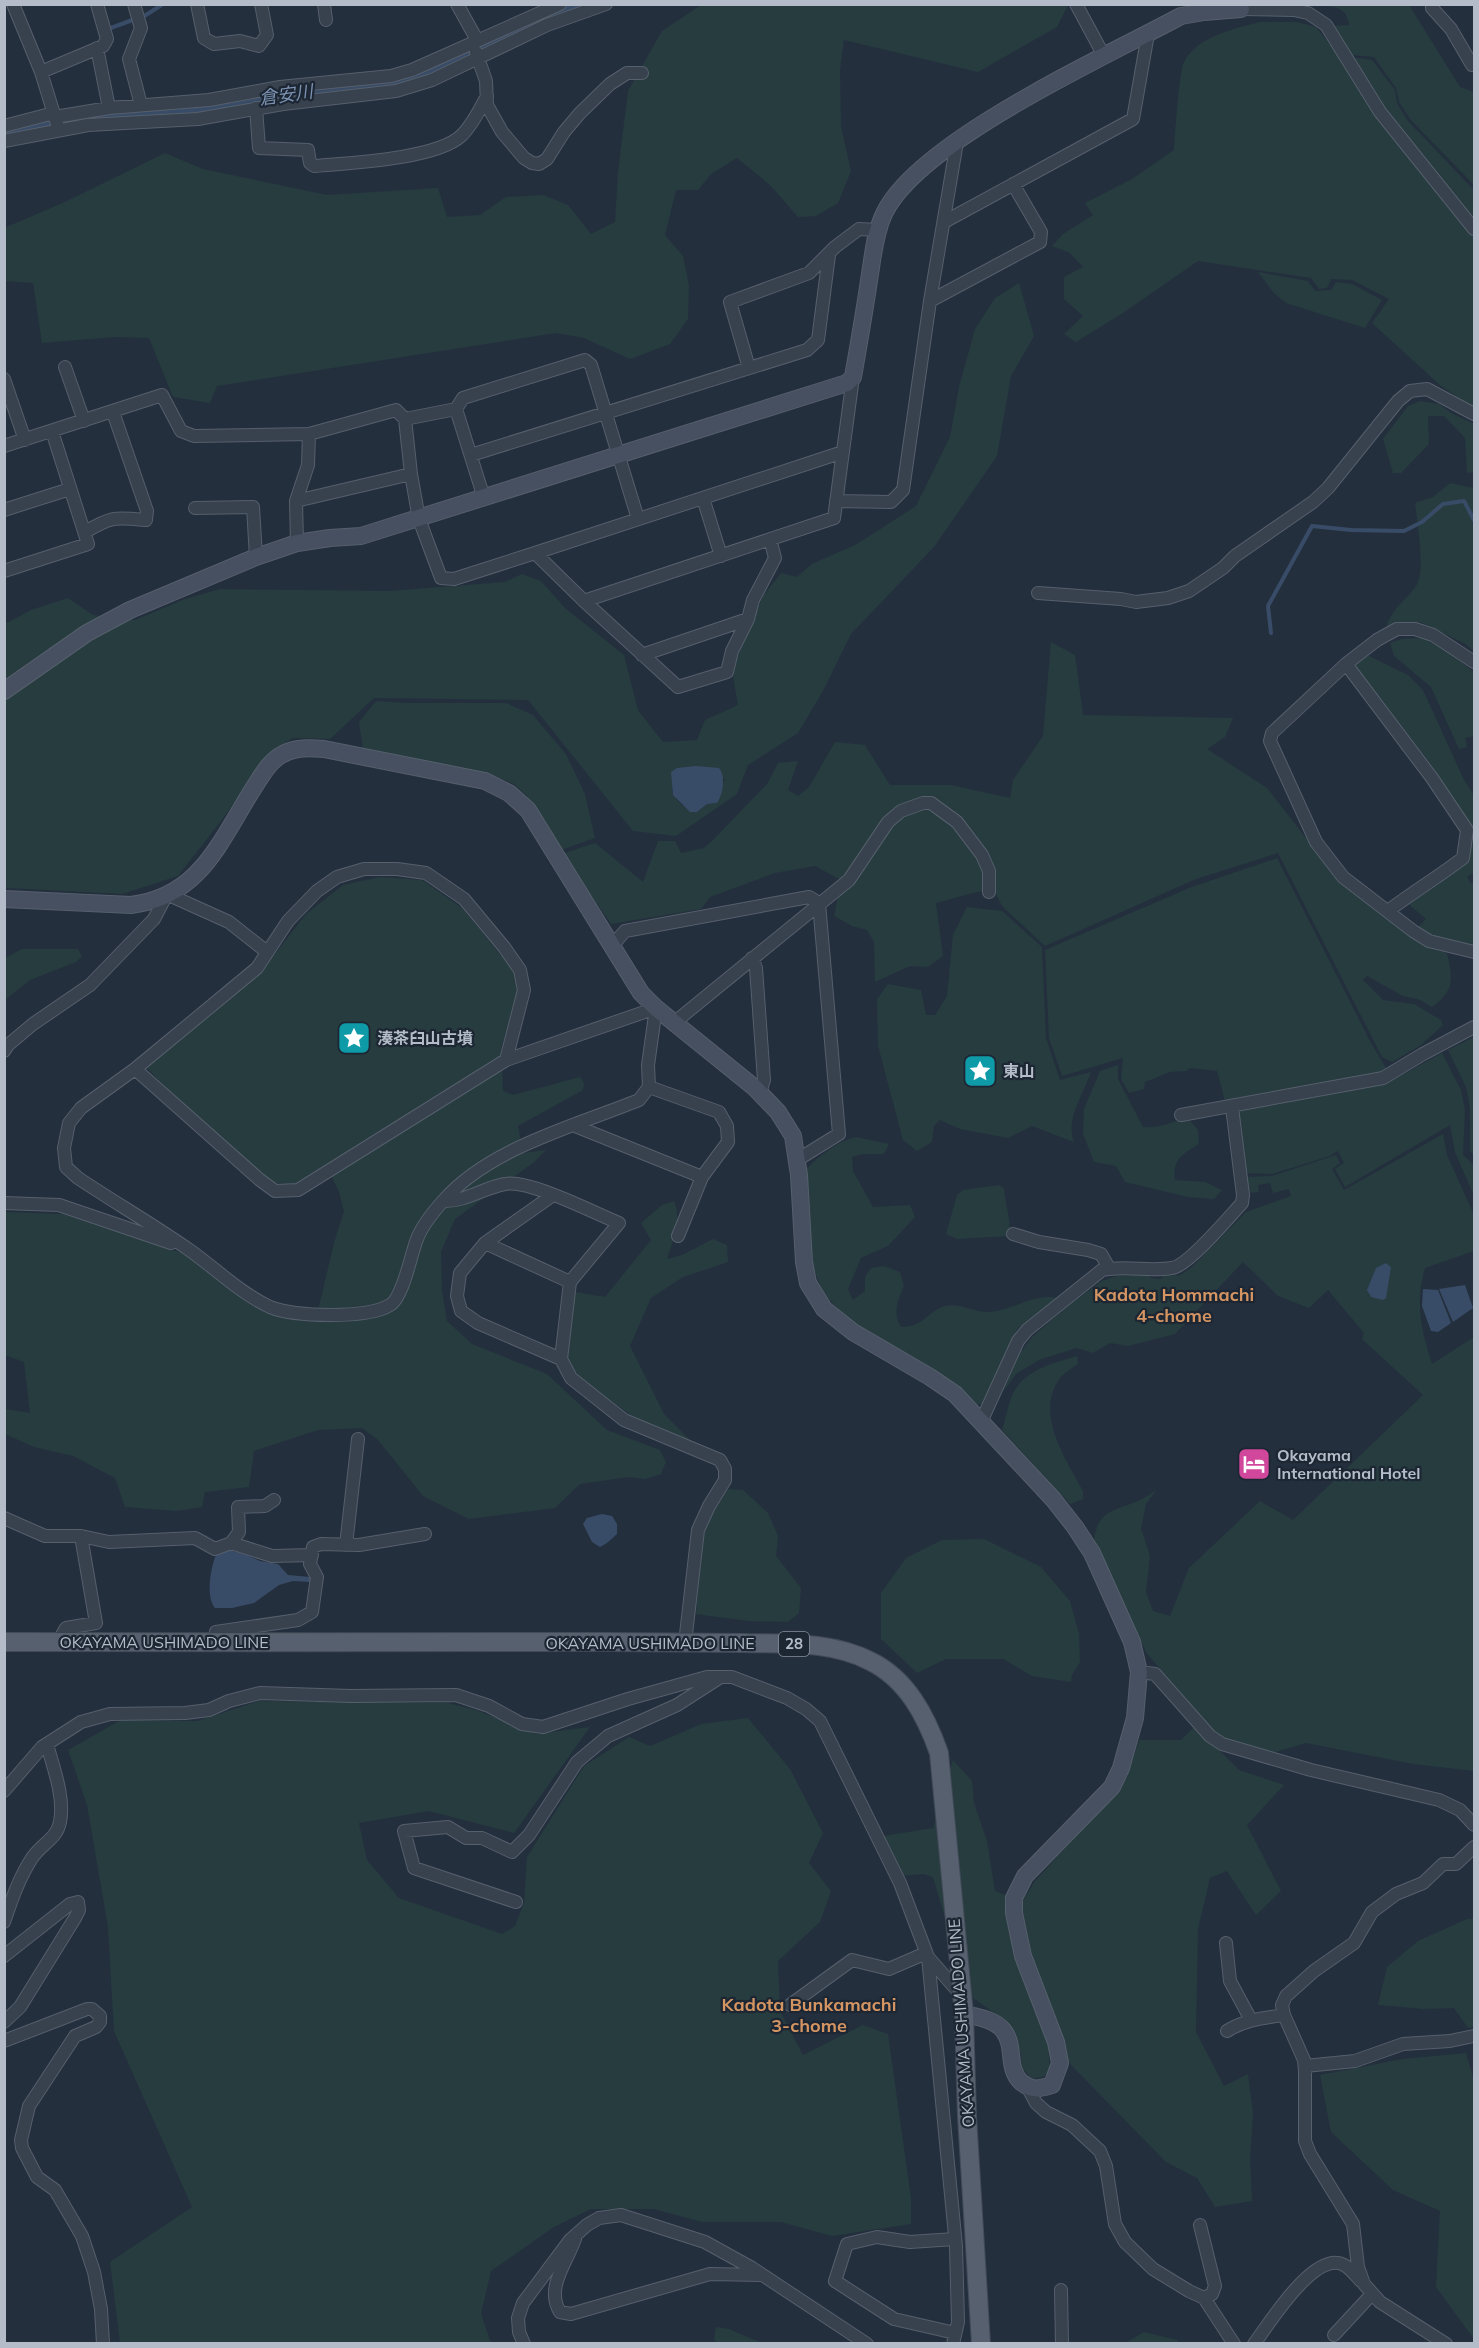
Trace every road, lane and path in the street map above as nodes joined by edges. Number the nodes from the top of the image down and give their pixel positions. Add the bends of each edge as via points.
1 (97, 4) edge
2 (134, 4) edge
3 (197, 4) edge
4 (261, 4) edge
5 (324, 4) edge
6 (457, 4) edge
7 (560, 4) edge
8 (606, 4) edge
9 (1077, 4) edge
10 (1432, 4) edge
11 (11, 8) edge
12 (1241, 9) joint
13 (326, 20) dead end
14 (1148, 34) junction
15 (475, 41) junction
16 (97, 48) junction
17 (1104, 56) junction
18 (478, 58) junction
19 (1472, 65) dead end
20 (41, 72) junction
21 (642, 73) dead end
22 (487, 96) junction
23 (141, 105) junction
24 (109, 108) junction
25 (256, 108) junction
26 (55, 115) junction
27 (92, 118) junction
28 (4, 126) edge
29 (60, 131) junction
30 (4, 141) edge
31 (957, 142) junction
32 (1013, 184) junction
33 (944, 222) junction
34 (878, 230) junction
35 (1474, 230) edge
36 (829, 255) junction
37 (930, 301) junction
38 (66, 367) dead end
39 (749, 368) junction
40 (853, 377) junction
41 (4, 379) edge
42 (456, 409) junction
43 (113, 412) junction
44 (606, 413) junction
45 (1474, 414) edge
46 (405, 419) junction
47 (84, 421) junction
48 (52, 431) junction
49 (309, 434) junction
50 (25, 440) junction
51 (4, 446) edge
52 (843, 452) junction
53 (471, 455) junction
54 (618, 457) junction
55 (411, 474) junction
56 (70, 489) junction
57 (484, 498) junction
58 (703, 498) junction
59 (296, 501) junction
60 (836, 501) junction
61 (195, 508) dead end
62 (4, 510) edge
63 (419, 519) junction
64 (638, 519) junction
65 (85, 532) junction
66 (770, 539) junction
67 (297, 543) junction
68 (535, 553) junction
69 (721, 556) junction
70 (256, 557) junction
71 (4, 571) edge
72 (1038, 593) dead end
73 (584, 601) junction
74 (748, 619) junction
75 (642, 655) junction
76 (1474, 662) edge
77 (1346, 664) junction
78 (4, 691) edge
79 (989, 892) dead end
80 (167, 896) junction
81 (4, 899) edge
82 (819, 903) junction
83 (1388, 911) junction
84 (612, 946) junction
85 (267, 952) junction
86 (1474, 952) edge
87 (752, 958) junction
88 (656, 1008) junction
89 (675, 1022) junction
90 (1474, 1027) edge
91 (4, 1051) edge
92 (506, 1060) junction
93 (135, 1069) junction
94 (649, 1087) junction
95 (760, 1094) junction
96 (1232, 1107) junction
97 (1181, 1115) dead end
98 (575, 1125) junction
99 (797, 1160) junction
100 (702, 1177) junction
101 (553, 1195) junction
102 (442, 1201) junction
103 (4, 1203) edge
104 (1013, 1234) dead end
105 (678, 1236) dead end
106 (485, 1243) junction
107 (189, 1250) junction
108 (1109, 1268) junction
109 (570, 1282) junction
110 (561, 1359) junction
111 (981, 1422) junction
112 (358, 1439) dead end
113 (274, 1500) dead end
114 (4, 1518) edge
115 (425, 1534) dead end
116 (81, 1536) junction
117 (231, 1543) junction
118 (346, 1545) junction
119 (312, 1555) junction
120 (4, 1642) edge
121 (58, 1642) junction
122 (215, 1642) junction
123 (685, 1642) junction
124 (1139, 1672) junction
125 (720, 1677) junction
126 (47, 1744) junction
127 (4, 1791) edge
128 (1474, 1825) edge
129 (1474, 1847) edge
130 (516, 1902) dead end
131 (4, 1922) edge
132 (1226, 1943) dead end
133 (927, 1955) junction
134 (4, 1956) edge
135 (962, 1996) junction
136 (790, 2005) dead end
137 (964, 2014) junction
138 (1284, 2015) junction
139 (1251, 2020) junction
140 (4, 2022) edge
141 (1227, 2031) dead end
142 (1474, 2036) edge
143 (4, 2041) edge
144 (1305, 2066) junction
145 (1028, 2088) junction
146 (1200, 2225) dead end
147 (577, 2233) junction
148 (955, 2239) junction
149 (762, 2275) junction
150 (1364, 2284) junction
151 (1060, 2290) dead end
152 (1372, 2294) junction
153 (1204, 2298) junction
154 (1334, 2335) dead end
155 (954, 2338) edge
156 (103, 2343) edge
157 (524, 2343) edge
158 (867, 2343) edge
159 (981, 2343) edge
160 (1062, 2343) edge
161 (1234, 2343) edge
162 (1254, 2343) edge
163 (1446, 2343) edge

1 - 16 street via 106,39
2 - 23 street via 141,28 129,58
3 - 4 street via 204,38 214,44 240,41 259,46 267,35
5 - 13 street
6 - 15 street
7 - 15 street
8 - 18 street via 547,25
9 - 17 street
10 - 19 street
11 - 20 street
12 - 14 street via 1180,16
12 - 35 street via 1294,10 1308,13 1326,25 1380,112
14 - 17 street
14 - 32 street via 1132,120
15 - 18 street
15 - 23 street via 391,76 280,87 190,103
16 - 20 street
16 - 24 street
17 - 31 street
18 - 22 street
18 - 25 street via 432,80 396,91
20 - 26 street
21 - 22 street via 627,73 610,84 539,164 524,158 502,132 487,105
22 - 25 street via 462,136 450,144 401,158 315,166 309,163 308,150 259,148
23 - 24 street
24 - 27 street
25 - 27 street via 198,119
26 - 27 street
26 - 28 street
26 - 29 street
27 - 29 street
29 - 30 street
31 - 33 street
31 - 34 street via 901,187
32 - 33 street
32 - 37 street via 1041,232 1041,242
33 - 37 street
34 - 36 street via 859,229
34 - 40 street
36 - 39 street via 818,340 807,350
36 - 39 street via 809,273 730,302
37 - 60 street via 903,490 891,502
38 - 47 street
39 - 44 street
40 - 52 street
40 - 54 street via 836,388
41 - 50 street
42 - 44 street via 463,398 585,360 591,365
42 - 46 street
42 - 53 street
43 - 47 street
43 - 49 street via 162,395 181,431 194,436
43 - 65 street via 147,511 146,520 106,519
44 - 53 street
44 - 54 street
45 - 72 street via 1427,389 1410,391 1313,502 1189,591 1136,602
46 - 49 street via 396,411
46 - 55 street
47 - 48 street
48 - 50 street
48 - 56 street
49 - 59 street via 308,465
50 - 51 street
52 - 58 street
52 - 60 street
53 - 57 street
54 - 57 street
54 - 64 street
55 - 59 street
55 - 63 street
56 - 62 street
56 - 65 street
57 - 63 street
58 - 64 street
58 - 69 street
59 - 67 street
60 - 66 street via 834,518
61 - 70 street via 253,507
63 - 67 street via 362,536
63 - 68 street via 441,578 454,579
64 - 68 street
65 - 71 street via 88,544
66 - 69 street
66 - 74 street via 775,558 753,600
67 - 70 street
68 - 73 street
69 - 73 street
70 - 78 street via 130,610 87,633
73 - 75 street
74 - 75 street
74 - 75 street via 732,651 727,672 678,687
76 - 77 street via 1433,635 1397,629
77 - 83 street via 1272,733 1270,741 1316,842 1343,877
77 - 83 street via 1467,830 1463,858
79 - 82 street via 989,871 982,855 957,822 931,803 923,803 901,811 888,822 849,880
80 - 81 street via 131,905
80 - 84 street via 189,883 203,867 265,771 279,757 299,749 324,749 474,778 509,793 528,810
80 - 85 street via 229,922
80 - 91 street via 154,919 90,985 33,1024
82 - 84 street via 809,897 625,931
82 - 87 street
82 - 99 street via 839,1134
83 - 86 street via 1429,941
84 - 88 street via 641,993
85 - 92 street via 288,921 337,877 364,869 426,873 464,899 520,970 524,990
85 - 93 street via 256,968
87 - 89 street
87 - 95 street via 756,968 764,1080
88 - 89 street
88 - 92 street
88 - 94 street
89 - 95 street
90 - 96 street via 1383,1078
92 - 93 street via 313,1182 298,1190 275,1191
93 - 107 street via 81,1108 69,1123 64,1148 66,1167
94 - 98 street via 639,1100
94 - 100 street via 719,1112 728,1126 728,1142
95 - 99 street via 778,1112 793,1136
96 - 97 street
96 - 108 street via 1242,1203 1185,1262 1173,1268
98 - 100 street
98 - 102 street via 474,1172
99 - 111 street via 804,1262 808,1283 817,1300 853,1332 955,1394
100 - 105 street
101 - 102 street via 505,1184 455,1201
101 - 106 street
101 - 109 street via 619,1223
102 - 107 street via 418,1236 399,1295 392,1305 364,1314 273,1308 253,1298
103 - 107 street via 59,1205
104 - 108 street via 1101,1254
106 - 109 street
106 - 110 street via 460,1273 457,1296 461,1311 478,1323
108 - 111 street via 1027,1330 1018,1341
109 - 110 street
110 - 123 street via 571,1378 624,1420 720,1460 725,1469 724,1480 698,1530
111 - 124 street via 1076,1527 1092,1553 1132,1642
112 - 118 street
113 - 117 street via 265,1506 238,1507 239,1532
114 - 116 street via 45,1536
115 - 118 street
116 - 117 street via 109,1542 195,1538 215,1549
116 - 121 street via 96,1623 66,1628
117 - 119 street via 272,1556
118 - 119 street via 321,1544 313,1547
119 - 122 street via 310,1564 317,1577 312,1612 298,1620 216,1632
120 - 121 main road, OKAYAMA USHIMADO LINE / 28
121 - 122 main road, OKAYAMA USHIMADO LINE / 28
122 - 123 main road, OKAYAMA USHIMADO LINE / 28
123 - 135 main road, OKAYAMA USHIMADO LINE / 28 via 812,1645 843,1650 871,1661 915,1700 939,1753
124 - 128 street via 1155,1674 1210,1736 1222,1744 1439,1800 1460,1810
124 - 145 street via 1135,1718 1122,1768 1112,1786 1025,1876 1014,1898 1023,1956 1056,2042 1060,2063 1052,2085
125 - 126 street via 707,1677 628,1699 543,1727 522,1724 489,1706 456,1695 260,1693 209,1710 110,1714 81,1722
125 - 130 street via 677,1705 608,1736 577,1762 529,1835 512,1852 482,1838 466,1838 448,1827 404,1831 414,1868
125 - 133 street via 732,1677 787,1698 820,1721 900,1883
126 - 127 street
126 - 131 street via 60,1799 60,1822 54,1837 34,1854 19,1880
129 - 138 street via 1456,1864 1443,1864 1423,1883 1396,1894 1372,1912 1354,1943 1286,1996 1282,2005
132 - 139 street via 1230,1981
133 - 135 street
133 - 136 street via 889,1969 852,1960
133 - 148 street
134 - 140 street via 70,1904 78,1902 75,1918 20,2007
135 - 137 main road, OKAYAMA USHIMADO LINE / 28
137 - 145 street via 1002,2028 1009,2040 1014,2076
137 - 159 main road, OKAYAMA USHIMADO LINE / 28
138 - 139 street
138 - 144 street
139 - 141 street
142 - 144 street via 1403,2044 1344,2064
143 - 156 street via 87,2009 99,2016 96,2027 75,2036 29,2106 21,2139 37,2177 55,2190 82,2236 94,2272
144 - 150 street via 1305,2141 1353,2224
145 - 153 street via 1046,2112 1072,2125 1100,2151 1115,2224 1125,2242 1154,2269
146 - 153 street via 1215,2286 1212,2294
147 - 149 street via 599,2218 621,2215 705,2242
147 - 149 street via 554,2289 554,2302 560,2312 571,2314 710,2274
147 - 157 street via 523,2303 518,2318
148 - 155 street via 958,2322
148 - 155 street via 910,2242 877,2237 847,2244 835,2281 894,2319
149 - 158 street
150 - 152 street
150 - 162 street via 1344,2265 1326,2264 1316,2269
151 - 160 street
152 - 154 street
152 - 163 street
153 - 161 street

